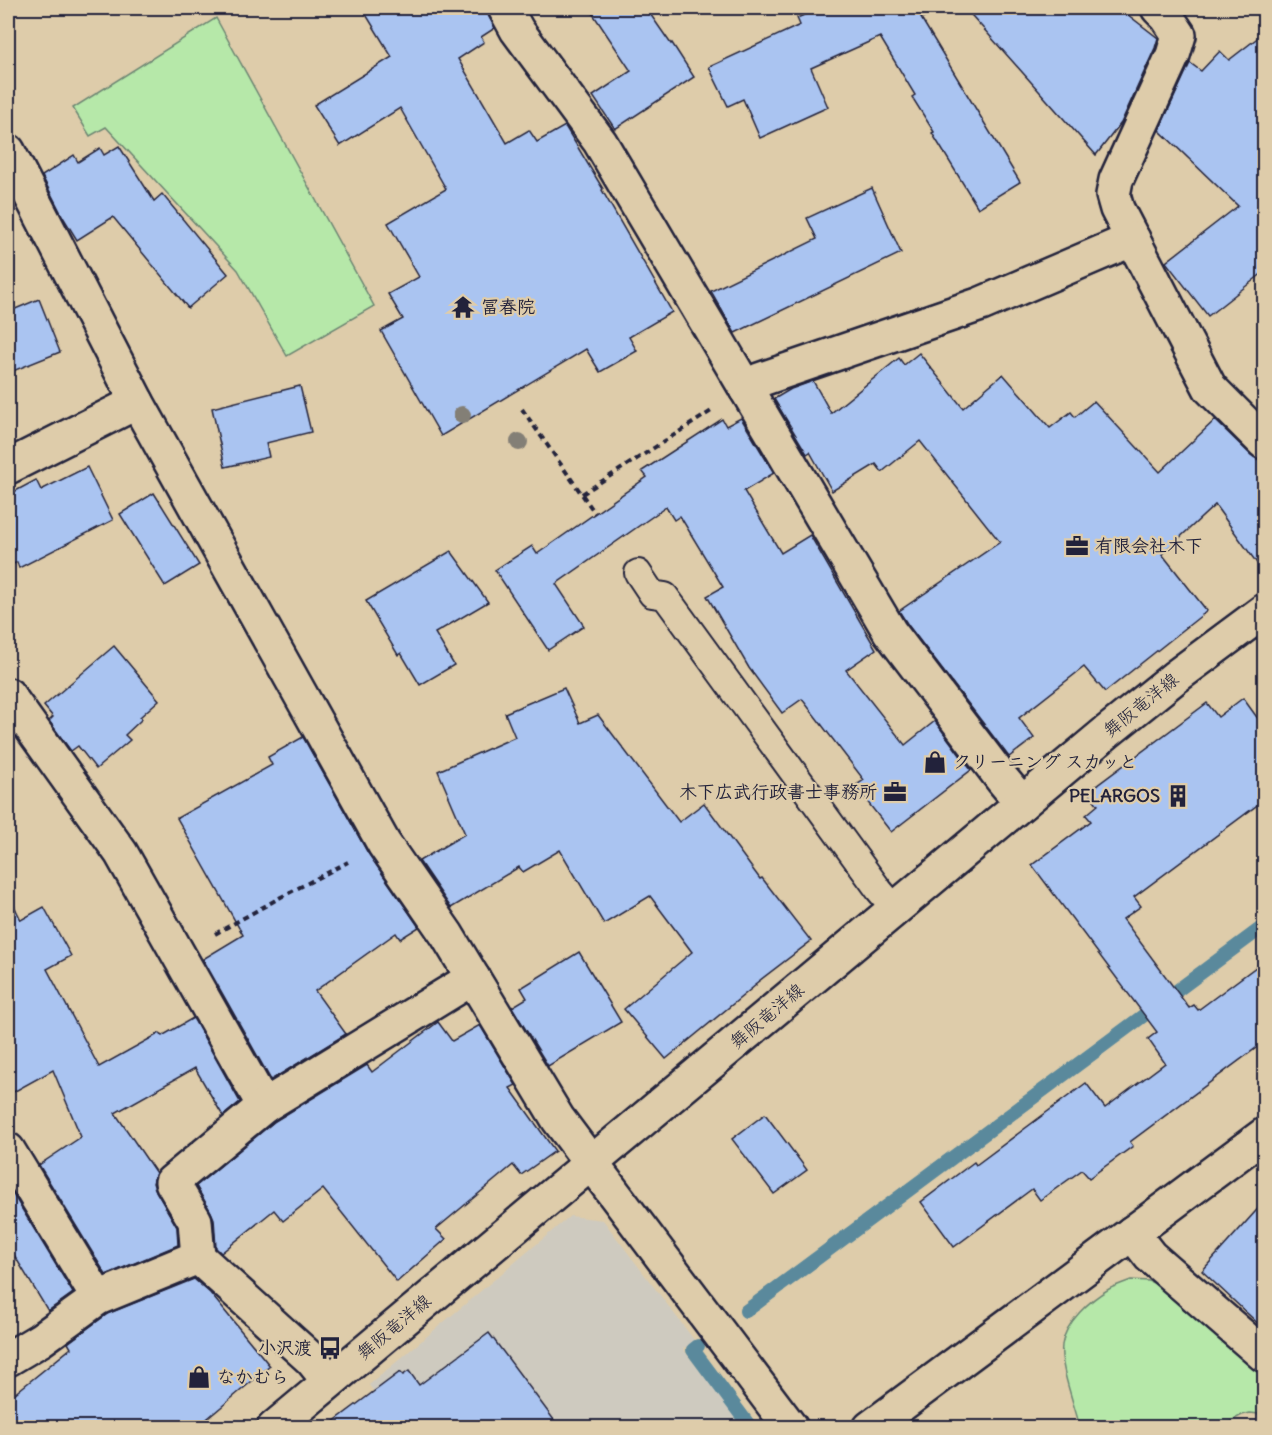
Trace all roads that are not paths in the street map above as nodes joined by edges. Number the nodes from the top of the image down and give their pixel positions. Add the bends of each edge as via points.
1 (505, 8) edge
2 (1158, 8) edge
3 (8, 151) edge
4 (1133, 239) junction
5 (746, 389) junction
6 (137, 402) junction
7 (1264, 442) edge
8 (8, 467) edge
9 (638, 573) dead end
10 (1264, 610) edge
11 (8, 695) edge
12 (1022, 803) junction
13 (895, 909) junction
14 (473, 978) junction
15 (264, 1106) junction
16 (1264, 1135) edge
17 (8, 1150) edge
18 (591, 1163) junction
19 (1132, 1233) junction
20 (198, 1257) junction
21 (98, 1298) junction
22 (1264, 1355) edge
23 (8, 1359) edge
24 (329, 1381) junction
25 (274, 1428) edge
26 (791, 1428) edge
27 (870, 1428) edge

1 - 5 street via 600,142
2 - 4 street via 1179,35 1113,195
3 - 6 street
4 - 5 street via 981,304 759,380
4 - 7 street via 1210,388
5 - 12 street via 890,632
6 - 8 street
6 - 14 street via 384,844
9 - 13 lane via 652,594 665,596
10 - 12 street, 舞阪竜洋線
11 - 15 street via 120,853
12 - 13 street, 舞阪竜洋線
13 - 18 street, 舞阪竜洋線
14 - 15 street
14 - 18 street via 558,1119
15 - 20 street via 172,1182 195,1221
16 - 19 street
17 - 21 street
18 - 24 street, 舞阪竜洋線
18 - 26 street
19 - 22 street via 1150,1256
19 - 27 street
20 - 21 street
20 - 24 street via 312,1360
21 - 23 street
24 - 25 street, 舞阪竜洋線

